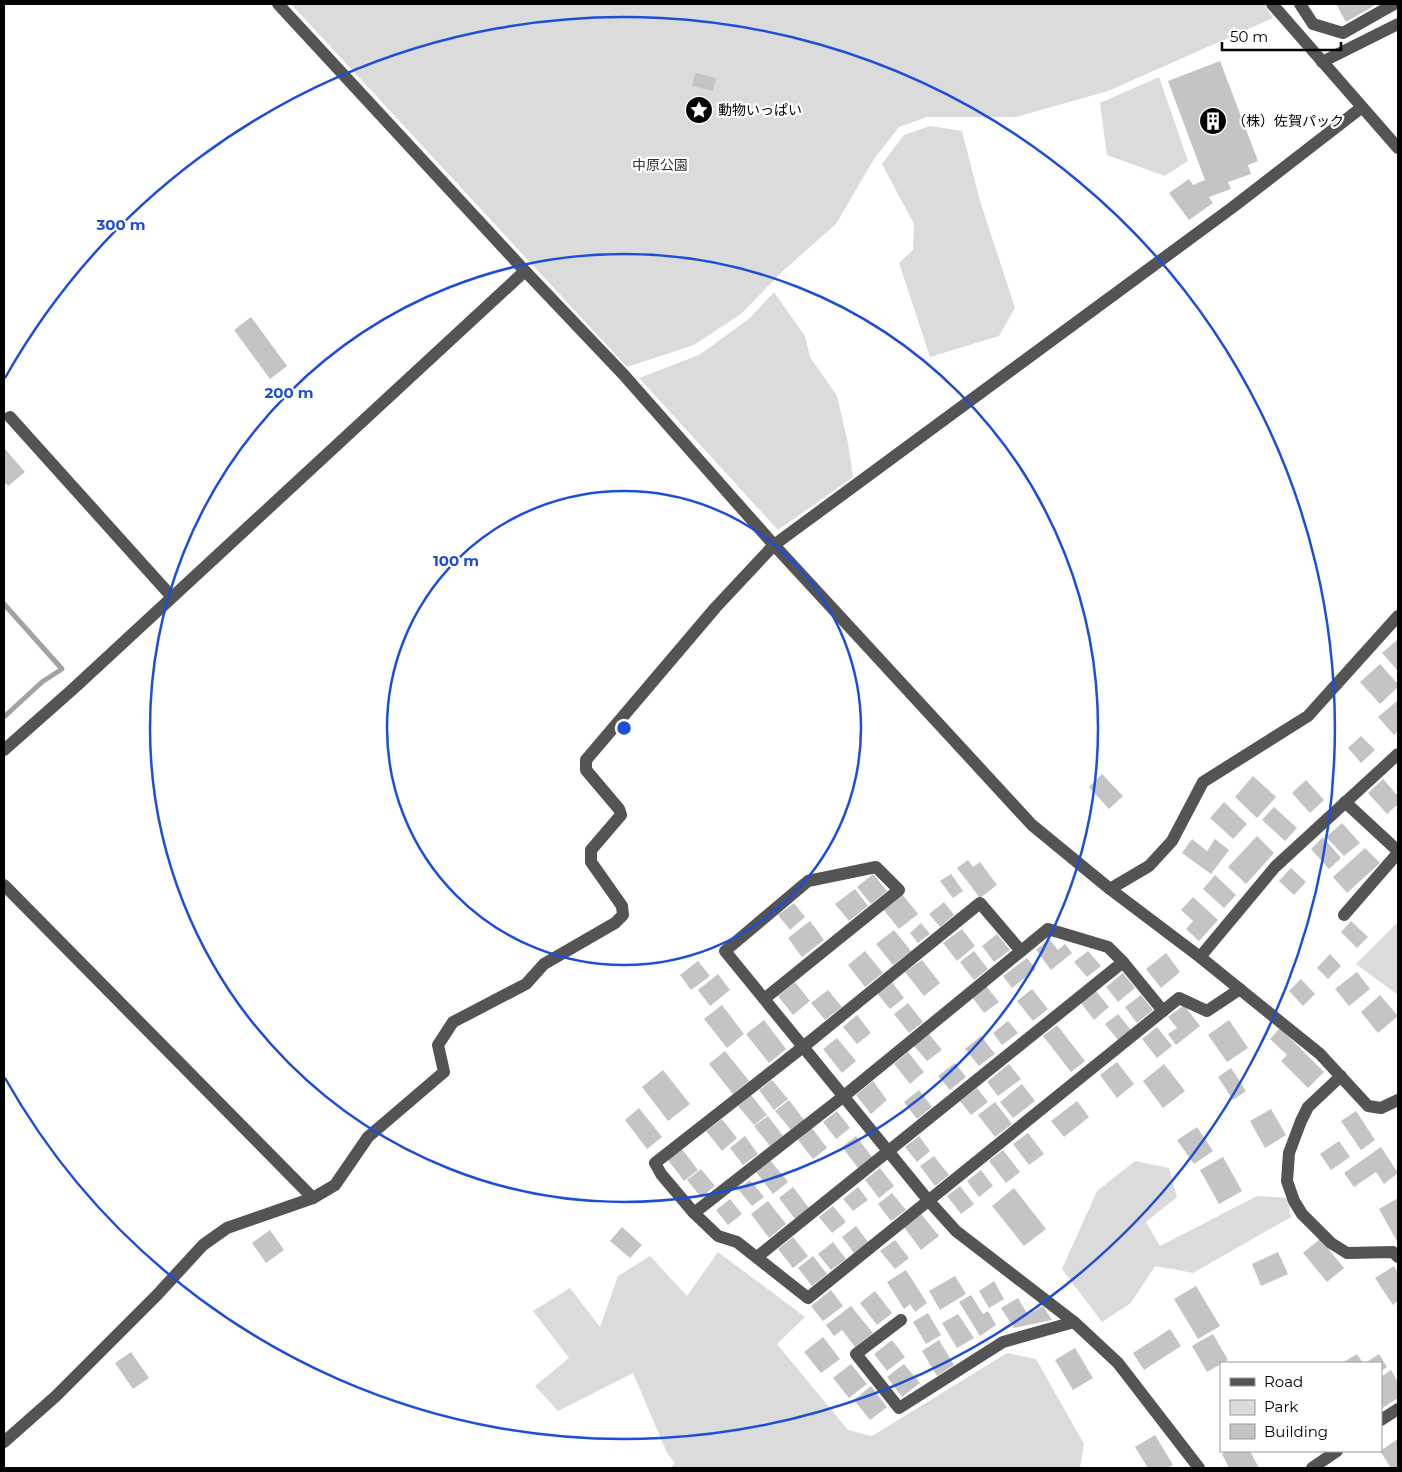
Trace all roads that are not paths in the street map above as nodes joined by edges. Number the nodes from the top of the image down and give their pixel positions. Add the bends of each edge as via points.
1 (278, 4) edge
2 (1272, 4) edge
3 (1300, 4) edge
4 (1394, 4) edge
5 (1398, 24) edge
6 (1322, 62) junction
7 (1361, 108) junction
8 (1398, 148) edge
9 (524, 271) junction
10 (10, 417) dead end
11 (774, 544) junction
12 (172, 597) junction
13 (1398, 616) edge
14 (4, 750) edge
15 (1398, 754) edge
16 (1345, 802) junction
17 (1398, 852) edge
18 (4, 885) edge
19 (1110, 889) junction
20 (1344, 914) dead end
21 (1021, 951) junction
22 (1200, 957) junction
23 (1122, 962) junction
24 (1240, 989) junction
25 (764, 999) junction
26 (1163, 1011) junction
27 (803, 1047) junction
28 (1341, 1076) junction
29 (844, 1096) junction
30 (1398, 1100) edge
31 (889, 1152) junction
32 (313, 1198) junction
33 (928, 1200) junction
34 (694, 1213) junction
35 (757, 1257) junction
36 (1398, 1257) edge
37 (901, 1320) dead end
38 (1074, 1322) junction
39 (1398, 1409) edge
40 (1382, 1419) edge
41 (4, 1442) edge
42 (1336, 1452) edge
43 (1199, 1468) edge
44 (1312, 1468) edge

1 - 9 street
2 - 6 street
3 - 4 street via 1313,24 1343,33
5 - 6 street
6 - 7 street
7 - 8 street
7 - 11 street via 1225,213
9 - 11 street via 623,374
9 - 12 street
10 - 12 street
11 - 19 street via 1032,825
11 - 32 street via 586,760 586,770 621,815 590,850 591,862 622,906 623,915 615,923 544,964 526,984 453,1022 438,1045 444,1072 368,1137 335,1185
12 - 14 street
13 - 19 street via 1308,716 1203,782 1172,841 1149,866
15 - 16 street
16 - 17 street
16 - 22 street via 1275,867
17 - 20 street
18 - 32 street
19 - 22 street
21 - 23 street via 1048,929 1108,947
21 - 27 street via 980,903
21 - 29 street
22 - 24 street
23 - 26 street
23 - 31 street
24 - 26 street via 1207,1011 1179,998
24 - 28 street via 1320,1054
25 - 25 street via 725,951 808,882 876,867 899,890
25 - 27 street
26 - 33 street
27 - 29 street
27 - 34 street via 654,1163
28 - 30 street via 1368,1106 1381,1108
28 - 36 street via 1308,1106 1289,1153 1287,1181 1302,1214 1331,1243 1347,1253 1393,1252
29 - 31 street
29 - 34 street
31 - 33 street
31 - 35 street
32 - 41 street via 227,1228 204,1245 56,1396
33 - 35 street via 808,1298
33 - 38 street via 956,1231
34 - 35 street via 718,1236 737,1242
37 - 38 street via 856,1354 899,1408 1003,1342
38 - 43 street via 1118,1363
39 - 40 street
42 - 44 street

